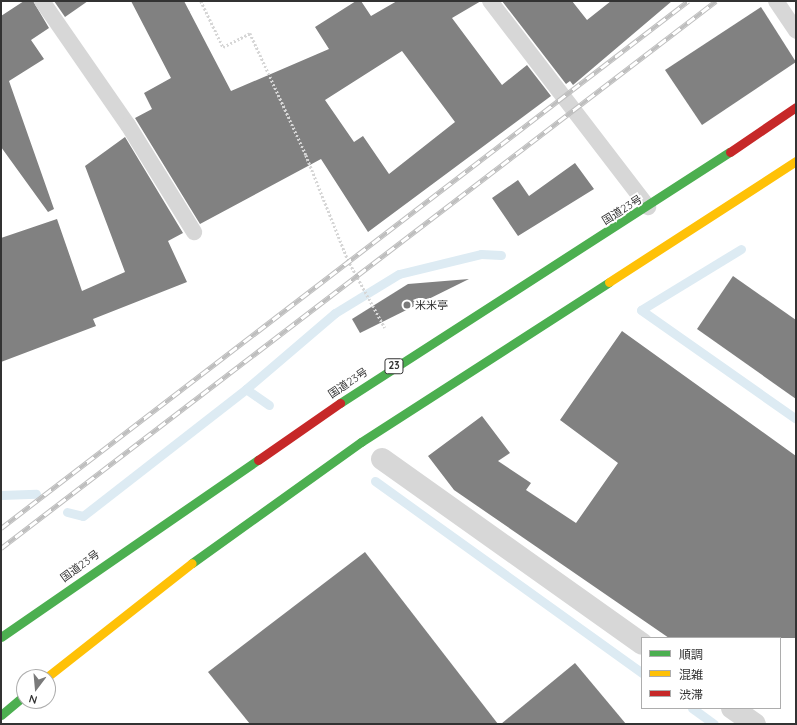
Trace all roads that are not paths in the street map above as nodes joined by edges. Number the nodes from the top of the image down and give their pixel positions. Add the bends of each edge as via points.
1 (42, 1) edge
2 (490, 1) edge
3 (776, 1) edge
4 (796, 31) edge
5 (796, 107) edge
6 (796, 161) edge
7 (648, 208) junction
8 (194, 232) dead end
9 (382, 459) dead end
10 (1, 637) edge
11 (641, 643) edge
12 (56, 670) edge
13 (16, 702) edge
14 (733, 709) edge
15 (1, 714) edge
16 (755, 724) edge

1 - 8 lane via 128,125
2 - 7 lane
3 - 4 lane
5 - 7 highway, 国道23号 / 23
6 - 12 highway via 361,442 153,591
7 - 10 highway, 国道23号 / 23 via 398,363
9 - 11 street
13 - 15 highway
14 - 16 street

